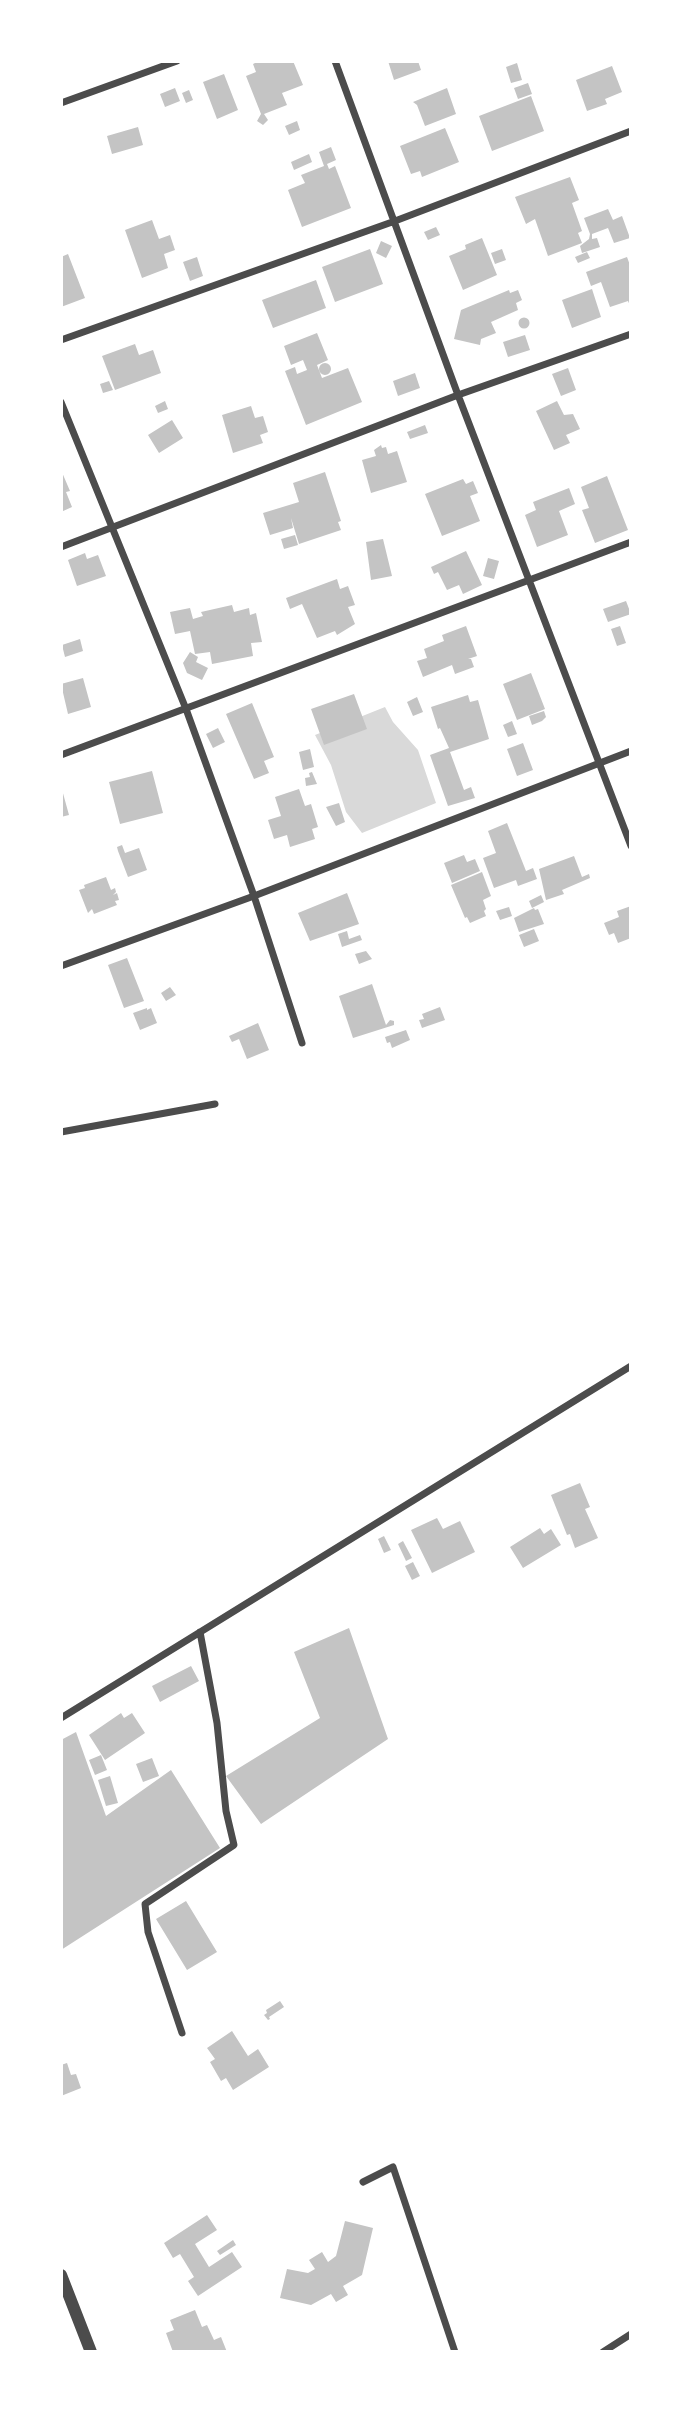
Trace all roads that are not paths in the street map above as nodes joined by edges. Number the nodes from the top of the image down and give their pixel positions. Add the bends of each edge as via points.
1 (177, 61) edge
2 (335, 61) edge
3 (61, 103) edge
4 (631, 131) edge
5 (395, 221) junction
6 (631, 334) edge
7 (61, 340) edge
8 (458, 396) junction
9 (61, 402) edge
10 (113, 528) junction
11 (631, 542) edge
12 (61, 547) edge
13 (529, 579) junction
14 (186, 709) junction
15 (631, 751) edge
16 (61, 755) edge
17 (600, 763) junction
18 (631, 846) edge
19 (254, 896) junction
20 (61, 966) edge
21 (302, 1043) dead end
22 (215, 1104) dead end
23 (61, 1132) edge
24 (631, 1366) edge
25 (200, 1632) junction
26 (61, 1718) edge
27 (182, 2033) dead end
28 (363, 2182) dead end
29 (61, 2275) edge
30 (631, 2334) edge
31 (91, 2352) edge
32 (455, 2352) edge
33 (603, 2352) edge

1 - 3 street
2 - 5 street
4 - 5 street
5 - 7 street
5 - 8 street
6 - 8 street
8 - 10 street
8 - 13 street
9 - 10 street
10 - 12 street
10 - 14 street
11 - 13 street
13 - 14 street
13 - 17 street
14 - 16 street
14 - 19 street
15 - 17 street
17 - 18 street
17 - 19 street
19 - 20 street
19 - 21 street
22 - 23 street
24 - 25 street
25 - 26 street
25 - 27 street via 234,1845 145,1904 148,1932
28 - 32 street via 393,2167
29 - 31 street
30 - 33 street

